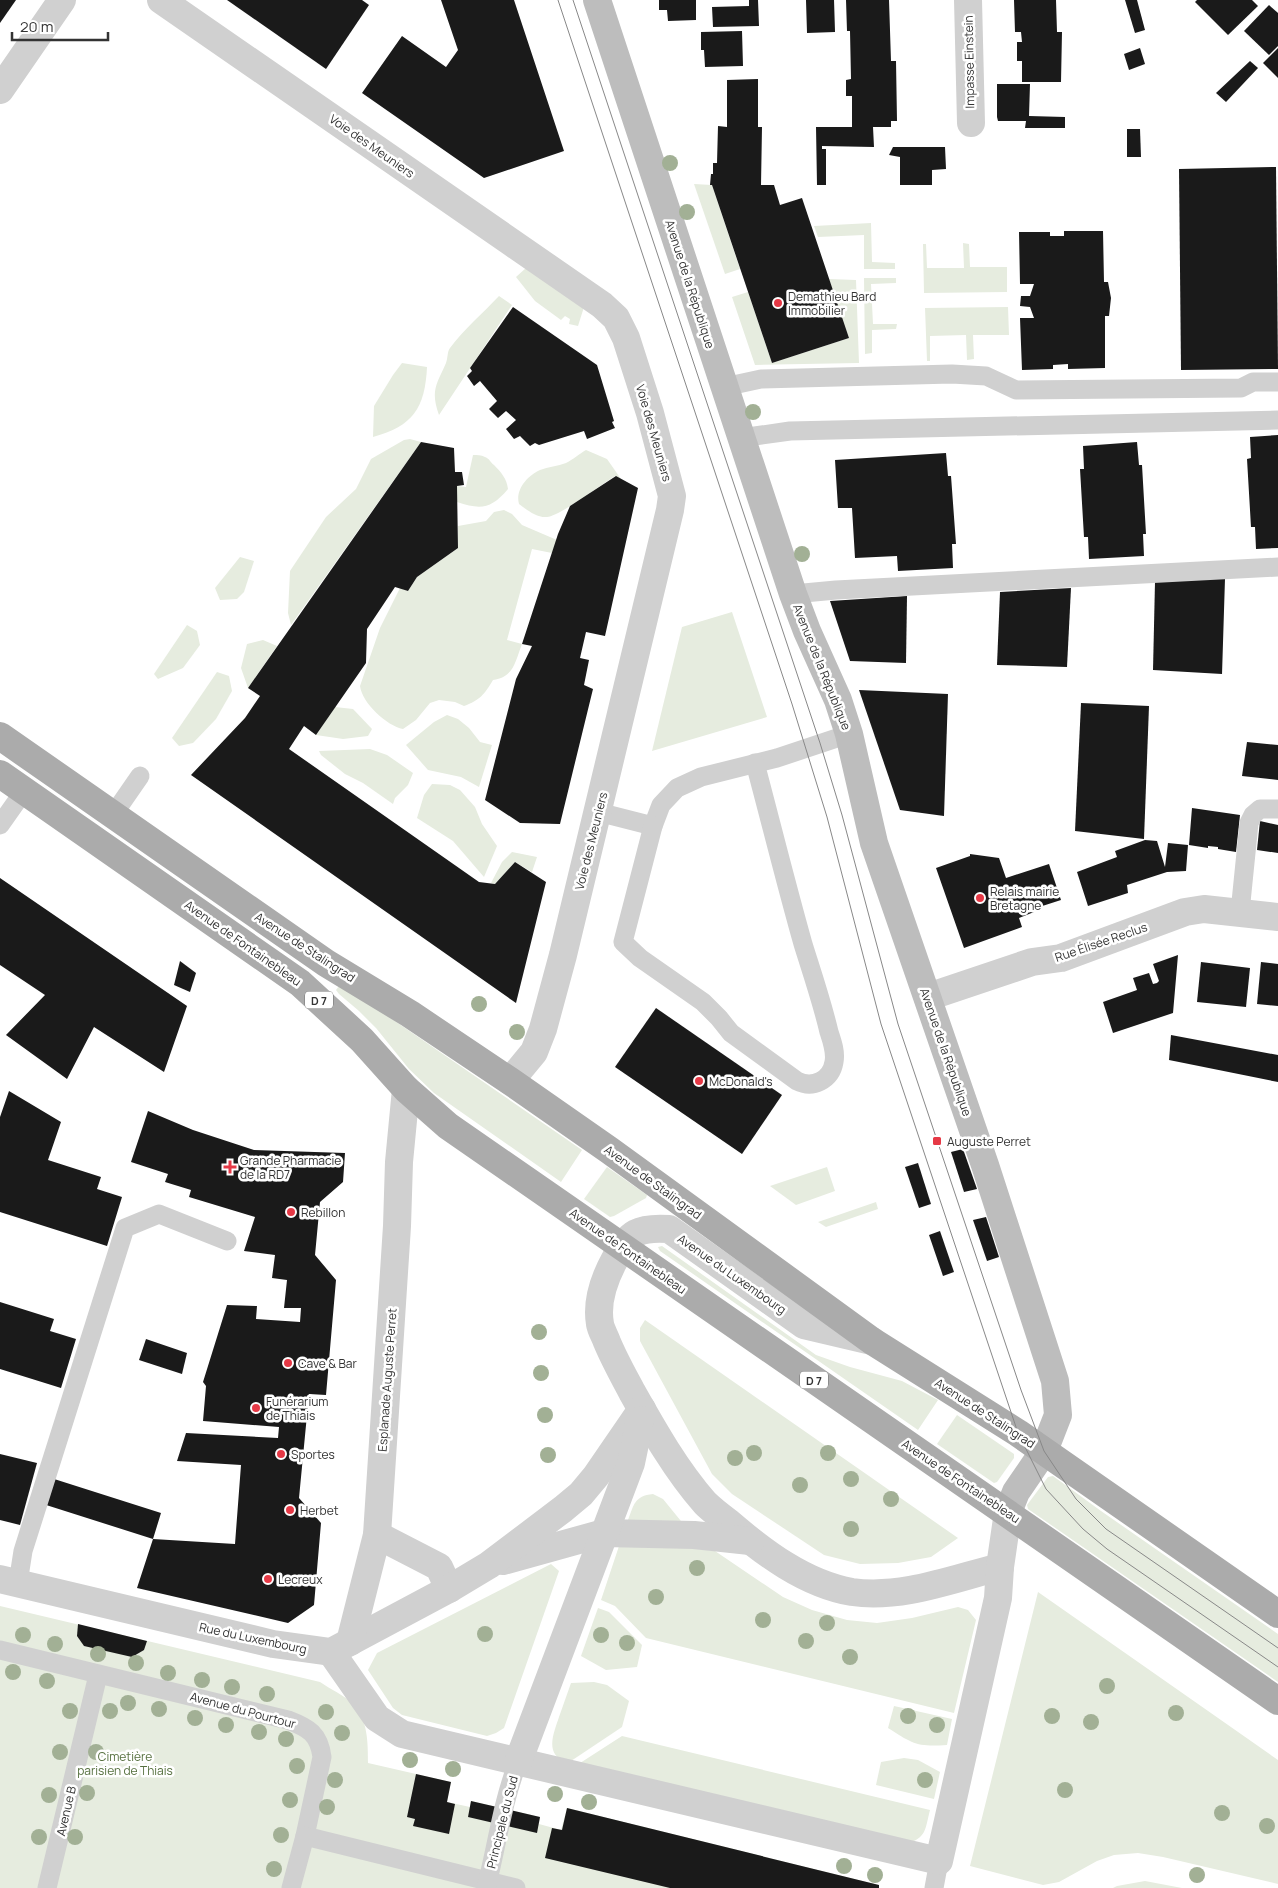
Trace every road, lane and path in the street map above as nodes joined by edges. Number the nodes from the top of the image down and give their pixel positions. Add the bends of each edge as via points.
1 (62, 0) edge
2 (161, 0) edge
3 (597, 0) edge
4 (968, 0) edge
5 (0, 90) edge
6 (971, 123) dead end
7 (1278, 382) edge
8 (724, 387) junction
9 (1278, 420) edge
10 (741, 438) junction
11 (1278, 567) edge
12 (793, 594) junction
13 (849, 734) junction
14 (0, 736) edge
15 (755, 763) junction
16 (0, 774) edge
17 (140, 776) dead end
18 (24, 792) junction
19 (1278, 810) edge
20 (598, 812) junction
21 (114, 816) junction
22 (0, 825) edge
23 (653, 826) junction
24 (1240, 912) junction
25 (1278, 917) edge
26 (928, 997) junction
27 (510, 1081) junction
28 (406, 1089) junction
29 (227, 1241) dead end
30 (621, 1246) junction
31 (872, 1340) junction
32 (642, 1409) junction
33 (1044, 1451) junction
34 (1008, 1512) junction
35 (604, 1533) junction
36 (377, 1535) junction
37 (750, 1541) junction
38 (489, 1564) junction
39 (1000, 1567) junction
40 (9, 1581) edge
41 (449, 1589) junction
42 (1278, 1614) edge
43 (341, 1647) junction
44 (0, 1650) edge
45 (98, 1675) junction
46 (1278, 1701) edge
47 (518, 1762) junction
48 (305, 1836) junction
49 (939, 1861) junction
50 (487, 1885) edge
51 (47, 1888) edge
52 (291, 1888) edge
53 (516, 1888) edge
54 (934, 1888) edge

1 - 5 street
2 - 20 street, Voie des Meuniers via 602,305 616,318 644,394 672,496
3 - 8 main road, Avenue de la République
4 - 6 street, Impasse Einstein
7 - 8 lane via 1253,382 1241,388 1016,390 986,376 910,375 761,379
8 - 10 main road, Avenue de la République
9 - 10 lane via 790,431
10 - 12 main road, Avenue de la République
11 - 12 lane
12 - 13 main road, Avenue de la République
13 - 15 lane
13 - 26 main road, Avenue de la République via 874,843
14 - 21 main road, Avenue de Stalingrad
15 - 23 lane via 700,777 677,788 661,805
15 - 23 lane via 834,1050 832,1071 821,1081 804,1084 790,1075 731,1033 703,1002 640,958 623,942
16 - 18 main road, Avenue de Fontainebleau / D 7
17 - 21 lane
18 - 22 lane
18 - 28 main road, Avenue de Fontainebleau / D 7 via 300,983 362,1040
19 - 24 lane via 1260,809 1249,823
20 - 23 lane
20 - 27 street, Voie des Meuniers via 543,1029 534,1052
21 - 27 main road, Avenue de Stalingrad via 326,963
24 - 25 street, Rue Élisée Reclus
24 - 26 street, Rue Élisée Reclus via 1204,909 1185,912 1061,958 1032,962
26 - 33 main road, Avenue de la République via 1056,1381 1058,1415
27 - 31 main road, Avenue de Stalingrad
28 - 30 main road, Avenue de Fontainebleau / D 7 via 448,1126
28 - 36 street, Esplanade Auguste Perret
29 - 40 lane via 159,1214 125,1228 24,1550
30 - 31 street, Avenue du Luxembourg via 634,1234 648,1228 669,1229 804,1325
30 - 32 street, Avenue du Luxembourg via 604,1280 600,1325 616,1363
30 - 34 main road, Avenue de Fontainebleau / D 7
31 - 33 main road, Avenue de Stalingrad
32 - 35 street via 631,1463
32 - 37 street, Avenue du Luxembourg via 672,1460 706,1504
32 - 38 street via 581,1494
33 - 34 main road, Avenue de la République via 1016,1492
33 - 42 main road, Avenue de Stalingrad
34 - 39 street
34 - 46 main road, Avenue de Fontainebleau / D 7
35 - 37 street via 694,1535
35 - 38 street
35 - 47 street
36 - 41 street via 439,1567
36 - 43 street, Esplanade Auguste Perret
37 - 39 street, Avenue du Luxembourg via 786,1566 851,1592 882,1594 911,1590
38 - 41 street
39 - 49 street via 998,1598
40 - 43 street, Rue du Luxembourg via 273,1644
41 - 43 street
43 - 47 street via 377,1718 402,1734
44 - 45 lane, Avenue du Pourtour
45 - 48 lane, Avenue du Pourtour via 288,1720 308,1730 321,1744 322,1757
45 - 51 lane, Avenue B
47 - 49 street
47 - 50 lane, Principale du Sud via 501,1816
48 - 50 lane
48 - 52 lane, Avenue du Pourtour
49 - 54 lane
50 - 53 lane

